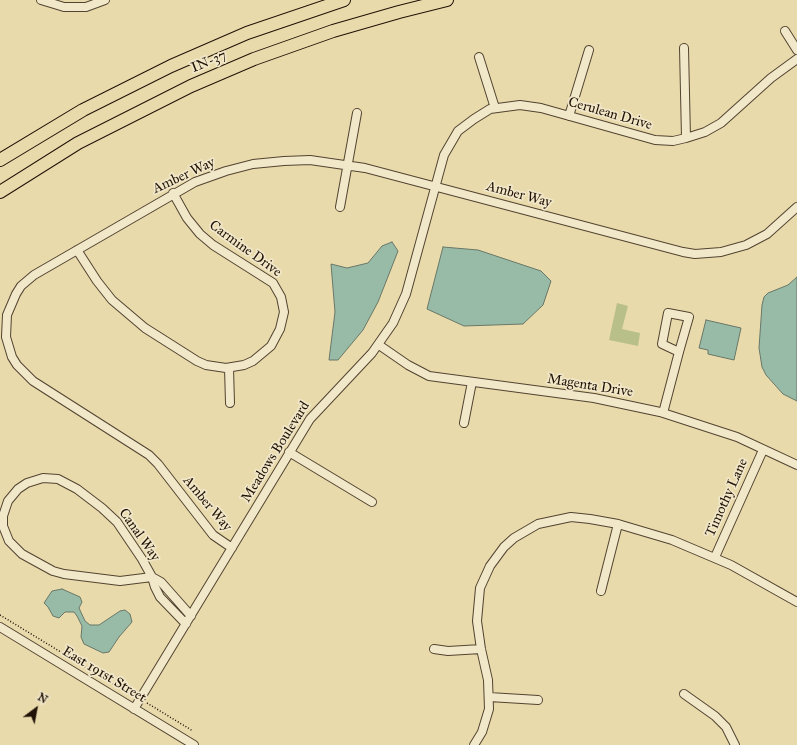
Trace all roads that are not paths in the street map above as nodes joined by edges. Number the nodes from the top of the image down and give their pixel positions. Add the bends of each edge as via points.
1 (41, 0) edge
2 (105, 0) edge
3 (344, 0) edge
4 (447, 0) edge
5 (785, 31) dead end
6 (684, 48) dead end
7 (589, 50) dead end
8 (797, 50) edge
9 (479, 57) dead end
10 (797, 59) edge
11 (495, 108) junction
12 (357, 113) dead end
13 (569, 116) junction
14 (686, 138) junction
15 (0, 160) edge
16 (348, 165) junction
17 (435, 186) junction
18 (0, 192) edge
19 (173, 194) junction
20 (340, 207) dead end
21 (797, 207) edge
22 (77, 250) junction
23 (3, 328) edge
24 (378, 345) junction
25 (679, 352) junction
26 (229, 368) junction
27 (472, 382) junction
28 (230, 403) dead end
29 (663, 413) junction
30 (464, 423) dead end
31 (763, 450) junction
32 (290, 452) junction
33 (797, 465) edge
34 (372, 502) dead end
35 (3, 505) edge
36 (618, 524) junction
37 (232, 548) junction
38 (715, 557) junction
39 (152, 577) junction
40 (601, 592) dead end
41 (797, 602) edge
42 (191, 616) junction
43 (186, 624) junction
44 (0, 628) edge
45 (434, 649) dead end
46 (481, 649) junction
47 (684, 694) dead end
48 (489, 697) junction
49 (538, 700) dead end
50 (134, 709) junction
51 (194, 745) edge
52 (474, 745) edge
53 (736, 745) edge

1 - 2 street via 64,7 86,7
3 - 15 highway, IN-37 via 247,34 171,66 83,110
4 - 18 highway, IN-37 via 332,31 254,59 191,86 78,143
5 - 8 street
6 - 14 street
7 - 13 street
9 - 11 street
10 - 14 street, Cerulean Drive via 771,78 720,123 705,132
11 - 13 street, Cerulean Drive via 520,104
11 - 17 street, Cerulean Drive via 474,119 455,135 444,155
12 - 16 street
13 - 14 street, Cerulean Drive via 654,140 673,141
16 - 17 street, Amber Way
16 - 19 street, Amber Way via 310,160 253,164 210,176
16 - 20 street
17 - 21 street, Amber Way via 695,254 721,252 746,245 767,234
17 - 24 street, Meadows Boulevard via 401,308
19 - 22 street, Amber Way
19 - 26 street, Carmine Drive via 200,234 273,283 281,297 283,320 271,346 253,361
22 - 23 street, Amber Way via 34,275 21,286 9,308
22 - 26 street, Carmine Drive via 112,300 134,320 197,361
23 - 37 street, Amber Way via 9,349 21,370 33,381 149,455 213,535
24 - 27 street, Magenta Drive via 408,366 424,373
24 - 32 street, Meadows Boulevard via 314,414
25 - 25 street via 662,344 668,313 689,317
25 - 29 street
26 - 28 street
27 - 29 street, Magenta Drive via 594,398
27 - 30 street
29 - 31 street, Magenta Drive via 737,437
31 - 33 street, Magenta Drive
31 - 38 street, Timothy Lane
32 - 34 street
32 - 37 street, Meadows Boulevard
35 - 39 street, Canal Way via 3,526 9,541 22,554 43,566 64,574 120,581
35 - 39 street, Canal Way via 18,489 35,480 51,477 66,483 90,498 117,522
36 - 38 street via 672,540
36 - 40 street
36 - 46 street via 571,517 555,519 538,524 514,538 495,558 480,588 477,621
37 - 42 street, Meadows Boulevard
38 - 41 street
39 - 42 street, Canal Way via 161,582
39 - 43 street, Canal Way via 160,597
42 - 43 street, Meadows Boulevard
43 - 50 street, Meadows Boulevard
44 - 50 street, East 191st Street
45 - 46 street
46 - 48 street
47 - 53 street via 716,716
48 - 49 street
48 - 52 street via 487,717
50 - 51 street, East 191st Street

